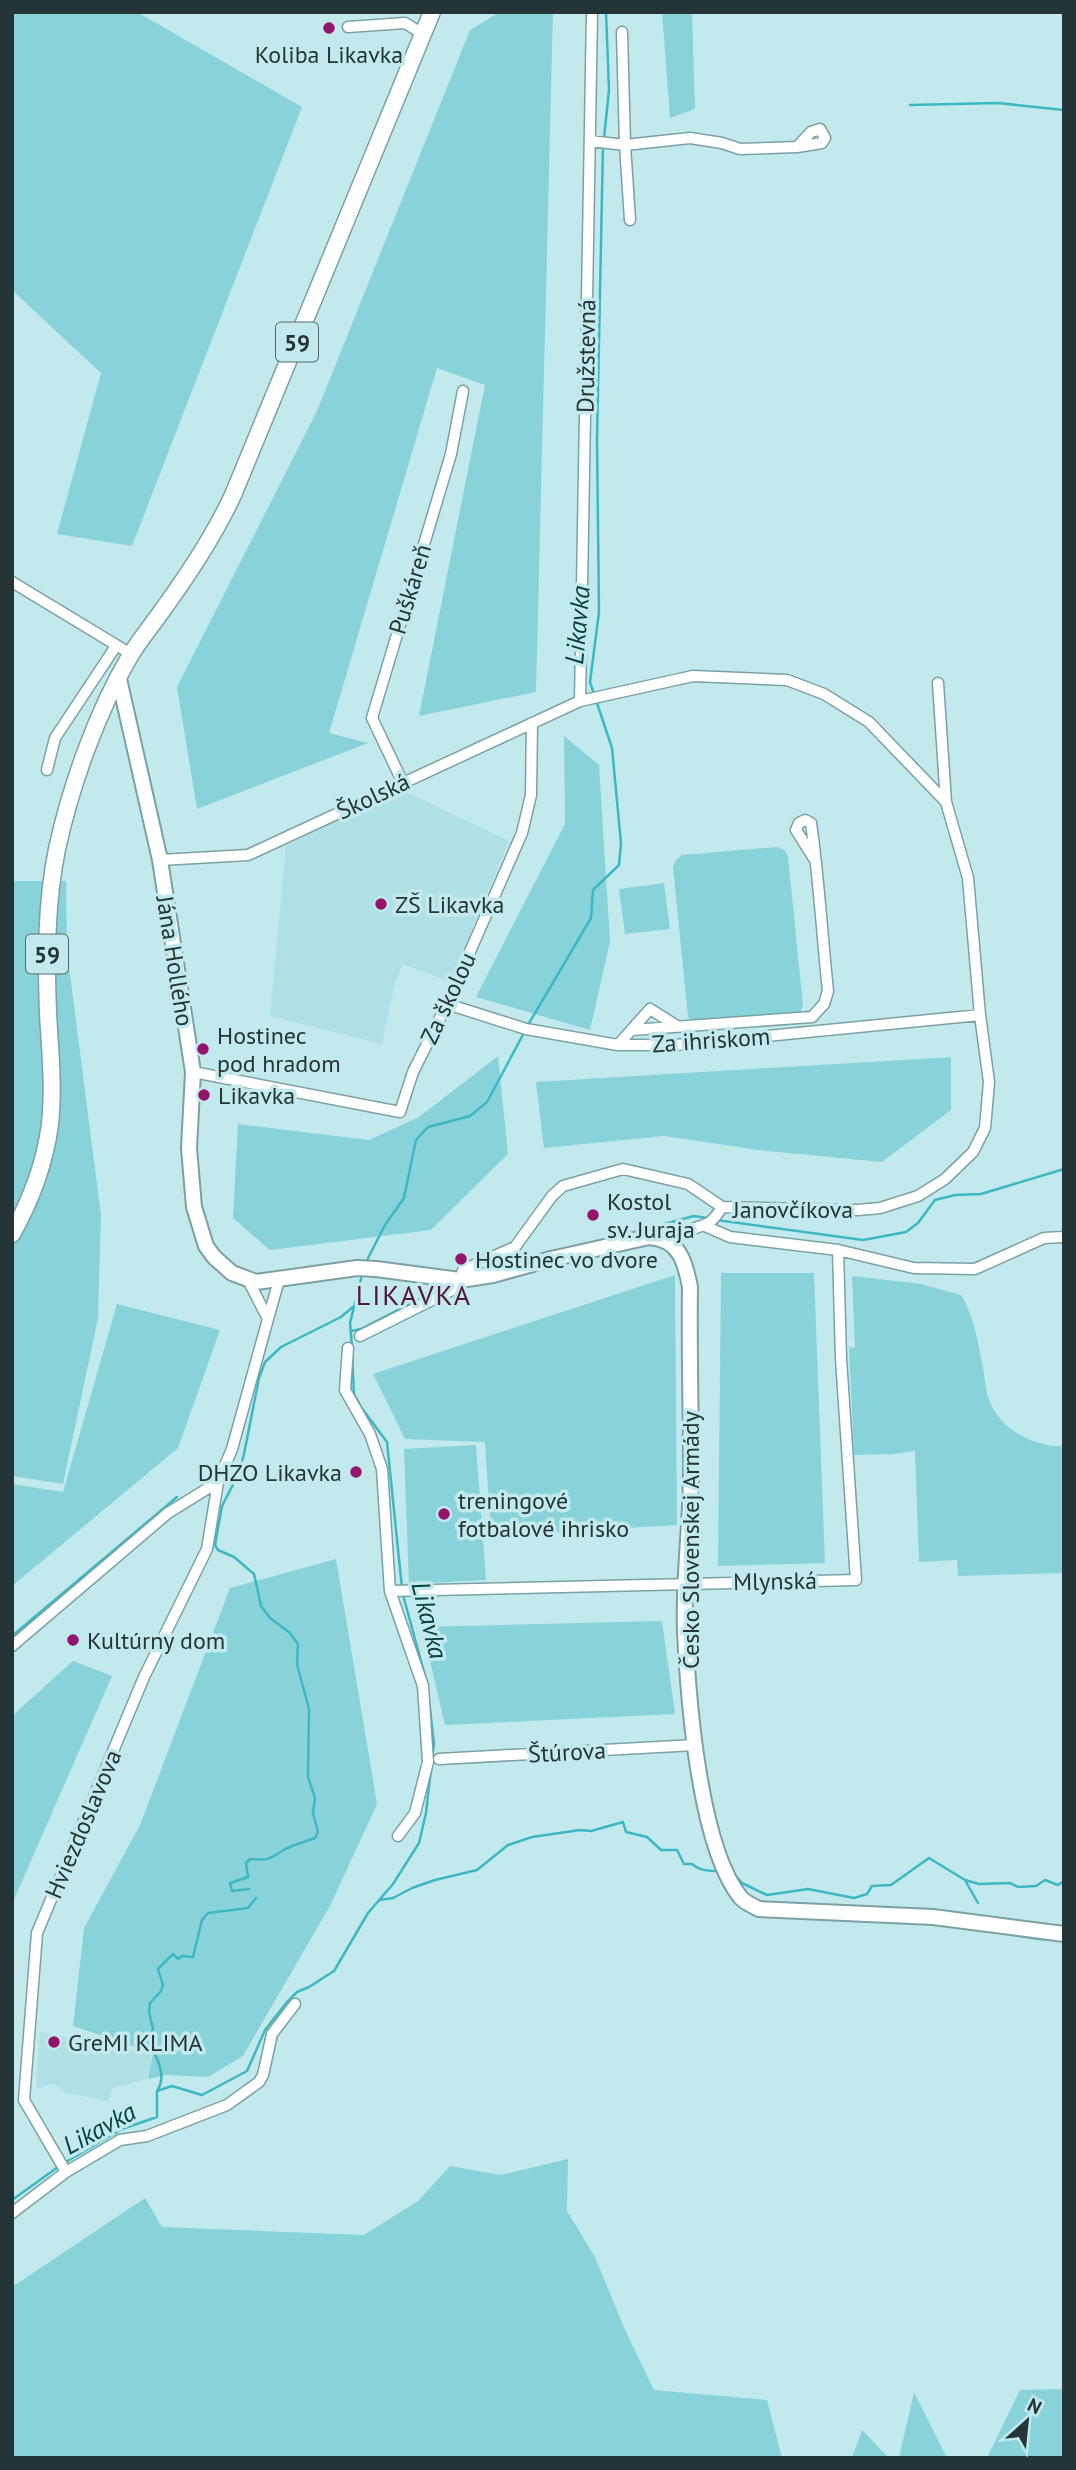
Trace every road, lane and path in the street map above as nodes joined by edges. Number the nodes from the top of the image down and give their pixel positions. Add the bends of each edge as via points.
1 (432, 12) edge
2 (593, 12) edge
3 (348, 27) dead end
4 (622, 32) dead end
5 (423, 34) junction
6 (590, 141) junction
7 (625, 145) junction
8 (797, 147) dead end
9 (630, 219) dead end
10 (463, 391) dead end
11 (12, 582) edge
12 (116, 646) junction
13 (131, 654) junction
14 (119, 679) junction
15 (938, 683) dead end
16 (580, 701) junction
17 (532, 723) junction
18 (47, 770) dead end
19 (402, 782) junction
20 (946, 803) junction
21 (160, 860) junction
22 (815, 860) dead end
23 (447, 1004) junction
24 (980, 1015) junction
25 (677, 1027) junction
26 (632, 1030) junction
27 (618, 1045) junction
28 (193, 1072) junction
29 (722, 1207) junction
30 (705, 1226) junction
31 (12, 1234) edge
32 (1064, 1237) edge
33 (669, 1242) junction
34 (838, 1250) junction
35 (248, 1280) junction
36 (279, 1280) junction
37 (460, 1280) junction
38 (268, 1320) junction
39 (360, 1336) dead end
40 (348, 1348) dead end
41 (218, 1482) junction
42 (193, 1495) junction
43 (213, 1510) junction
44 (687, 1583) junction
45 (398, 1590) junction
46 (12, 1646) edge
47 (695, 1745) junction
48 (439, 1759) dead end
49 (398, 1836) dead end
50 (1064, 1934) edge
51 (295, 2004) dead end
52 (66, 2172) junction
53 (12, 2213) edge

1 - 5 main road, 59
2 - 6 street, Družstevná
3 - 5 street via 405,23
4 - 7 street
5 - 13 main road, 59 via 233,495 192,569
6 - 7 street
6 - 16 street, Družstevná
7 - 8 street via 690,138 740,149
7 - 9 street
10 - 19 street, Puškáreň via 451,454 372,718
11 - 12 street
12 - 13 street
12 - 18 street via 55,738
13 - 14 main road, 59
14 - 21 street, Jána Hollého
14 - 31 main road, 59 via 86,752 57,849 47,927 50,1126 32,1193
15 - 20 street
16 - 17 street, Školská
16 - 20 street, Školská via 694,676 787,680 824,694 869,722
17 - 19 street, Školská
17 - 23 street, Za školou via 531,795 525,821
19 - 21 street, Školská via 248,855
20 - 24 street, Janovčíkova via 968,878
21 - 28 street, Jána Hollého
22 - 25 street via 828,991 824,1004 812,1017
23 - 27 street, Za ihriskom via 526,1029
23 - 28 street, Za školou via 413,1072 400,1112
24 - 27 street, Za ihriskom via 676,1045
24 - 29 street, Janovčíkova via 989,1082 985,1128 979,1143 945,1180 918,1196 880,1208
25 - 26 street
25 - 26 street via 650,1009
26 - 27 street
28 - 35 street, Jána Hollého via 189,1148 194,1207 214,1258
29 - 30 street, Janovčíkova
29 - 37 street via 688,1184 623,1168 563,1186 515,1247 463,1270
30 - 33 street, Janovčíkova
30 - 34 street via 730,1237
32 - 34 street via 1044,1238 975,1269 914,1268
33 - 37 street, Janovčíkova via 649,1237
33 - 44 street, Česko Slovenskej Armády via 681,1254 690,1287
34 - 44 street, Mlynská via 856,1580
35 - 36 street, Janovčíkova
35 - 38 street
36 - 37 street, Janovčíkova via 357,1268
36 - 38 street
37 - 39 street via 454,1289
38 - 41 street, Hviezdoslavova via 232,1449
40 - 45 street via 345,1390 370,1434 382,1469
41 - 42 street
41 - 43 street, Hviezdoslavova
42 - 43 street
42 - 46 street
43 - 52 street, Hviezdoslavova via 207,1549 144,1677 37,1933 24,2100
44 - 45 street, Mlynská
44 - 47 street, Česko Slovenskej Armády via 685,1630
45 - 49 street via 423,1686 428,1762 415,1813
47 - 48 street, Štúrova
47 - 50 street, Česko Slovenskej Armády via 720,1856 743,1901 759,1909 933,1917
51 - 52 street via 272,2034 259,2082 227,2105 147,2136 120,2140
52 - 53 street

